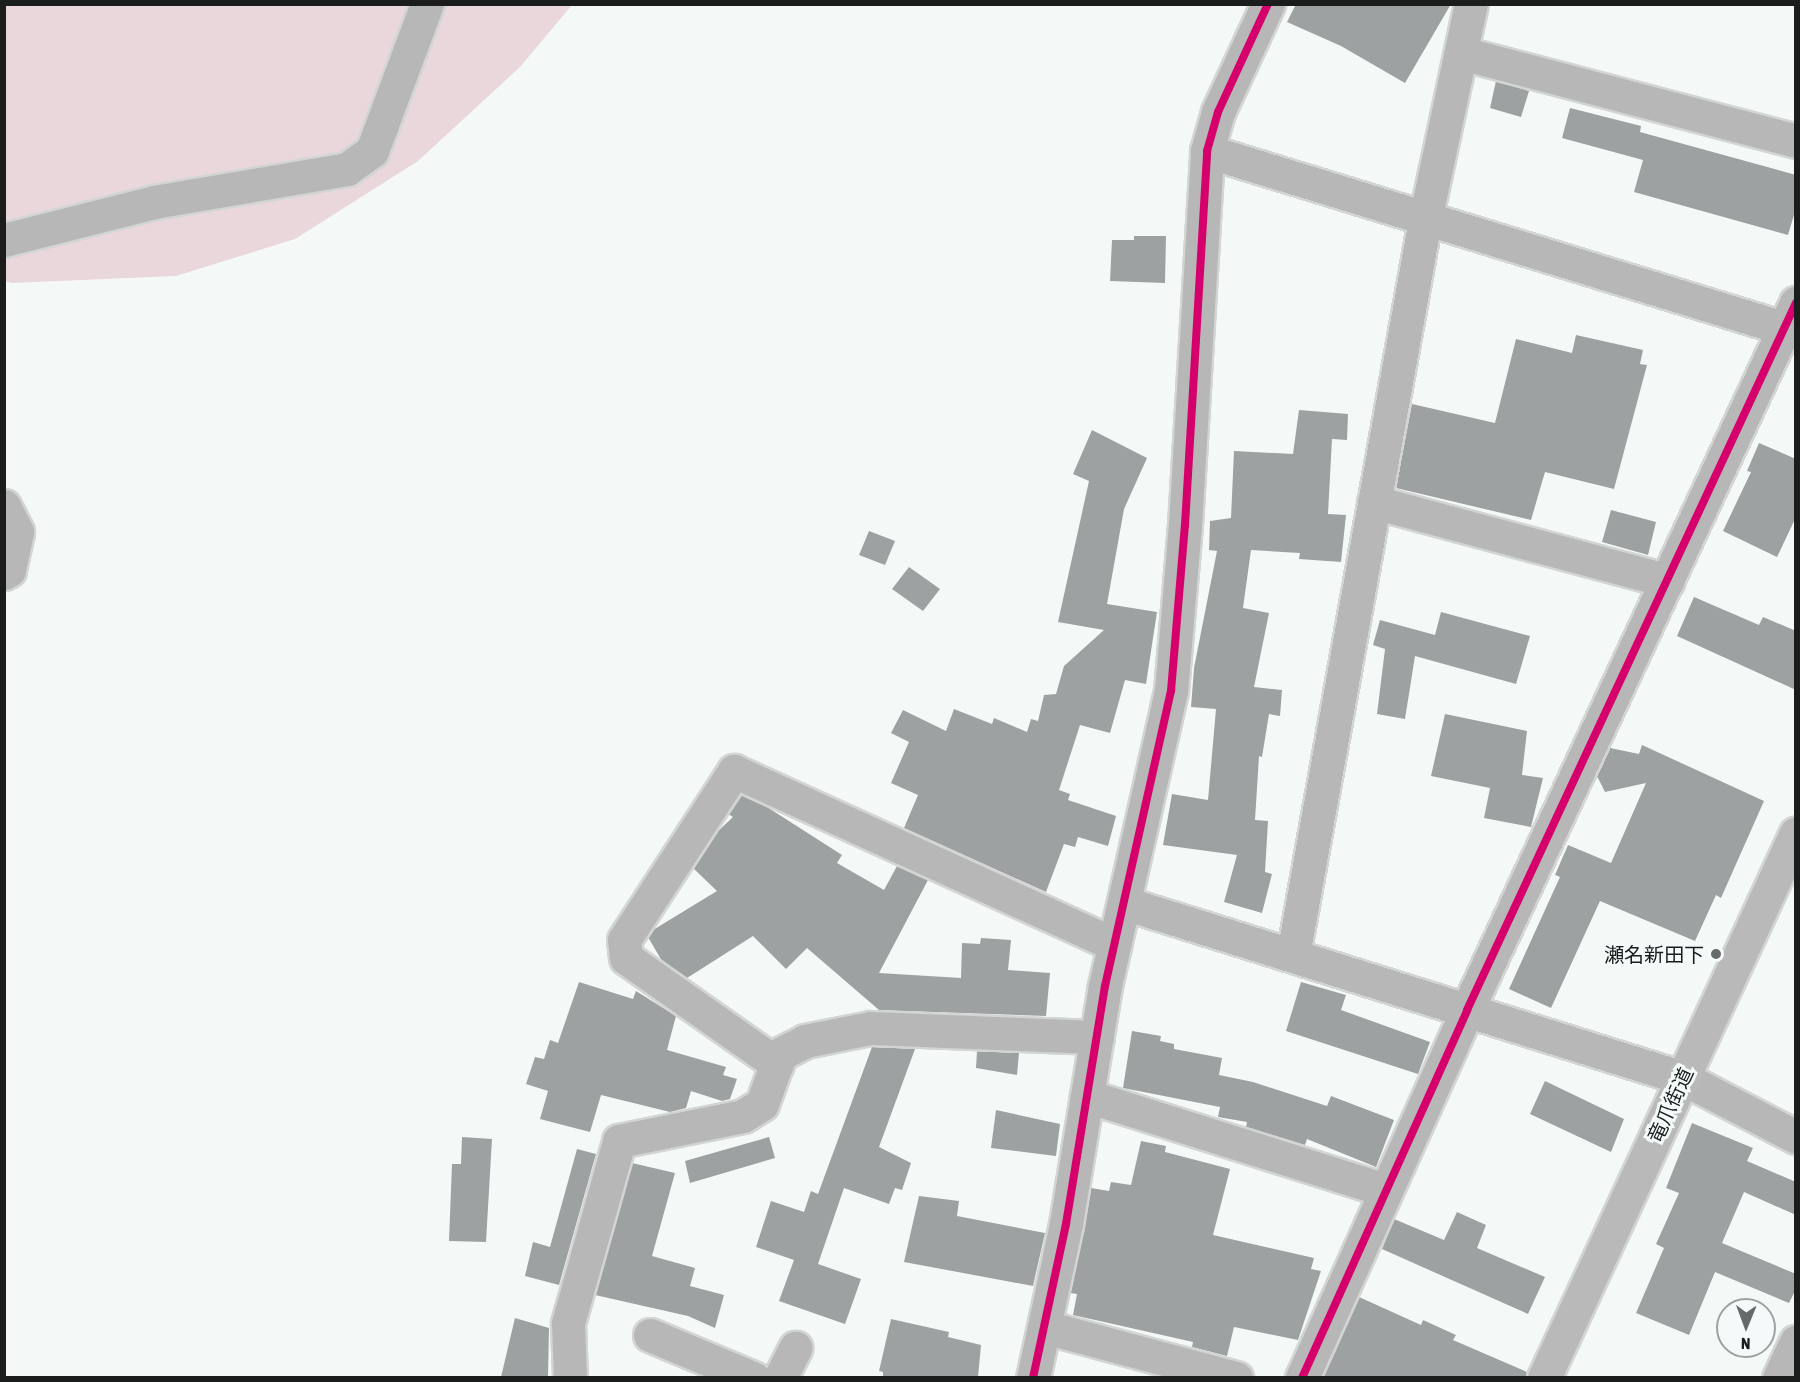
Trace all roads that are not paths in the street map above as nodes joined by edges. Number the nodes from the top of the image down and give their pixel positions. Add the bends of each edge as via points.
1 (427, 4) edge
2 (1268, 4) edge
3 (1471, 4) edge
4 (1461, 53) junction
5 (1796, 141) edge
6 (1207, 150) junction
7 (1425, 220) junction
8 (4, 240) edge
9 (1792, 321) edge
10 (1374, 502) junction
11 (4, 506) edge
12 (4, 573) edge
13 (1668, 581) junction
14 (1796, 833) edge
15 (1124, 903) junction
16 (1114, 944) junction
17 (1293, 955) junction
18 (1467, 1010) junction
19 (1096, 1037) junction
20 (777, 1064) junction
21 (1683, 1078) junction
22 (1087, 1096) junction
23 (1796, 1137) edge
24 (1385, 1190) junction
25 (1045, 1327) junction
26 (650, 1335) dead end
27 (1796, 1342) edge
28 (795, 1348) dead end
29 (1782, 1376) edge
30 (570, 1377) edge
31 (753, 1377) edge
32 (780, 1377) edge
33 (1034, 1377) edge
34 (1236, 1377) edge
35 (1302, 1377) edge
36 (1544, 1377) edge

1 - 8 street via 372,151 347,169 154,202
2 - 6 street via 1218,112
3 - 4 street
4 - 5 street
4 - 7 street
6 - 7 street
6 - 15 street via 1178,631 1171,691
7 - 9 street
7 - 10 street
9 - 13 street
10 - 13 street
10 - 17 street
11 - 12 street via 17,532 9,570
13 - 18 street
14 - 21 main road, 竜爪街道
15 - 16 street
15 - 17 street
16 - 19 street
16 - 20 street via 734,771 624,940 626,958
17 - 18 street
18 - 21 street
18 - 24 street
19 - 20 street via 870,1028 805,1041 780,1054
19 - 22 street
20 - 30 street via 762,1104 743,1116 619,1141 568,1323
21 - 23 street
21 - 36 main road, 竜爪街道
22 - 24 street
22 - 25 street
24 - 35 street
25 - 33 street
25 - 34 street
26 - 31 street
27 - 29 street
28 - 32 street

